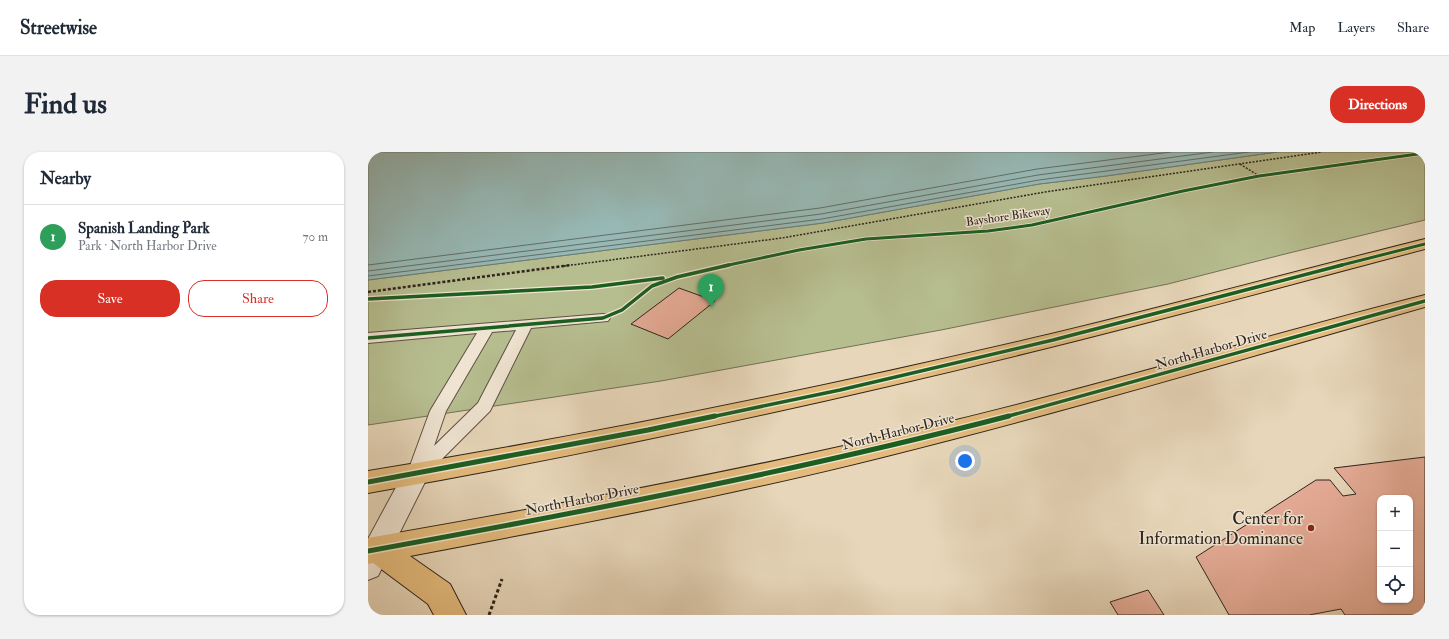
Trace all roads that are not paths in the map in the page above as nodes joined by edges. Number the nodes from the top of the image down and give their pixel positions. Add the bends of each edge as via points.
1 (1425, 244) edge
2 (1425, 301) edge
3 (603, 318) dead end
4 (526, 324) junction
5 (487, 328) junction
6 (368, 338) edge
7 (416, 474) junction
8 (368, 482) edge
9 (370, 555) edge
10 (451, 615) edge

1 - 7 main road via 1053,340 840,390
2 - 9 main road, North Harbor Drive via 1066,401 804,466
3 - 4 lane
4 - 5 lane
4 - 7 lane via 484,407
5 - 6 lane
5 - 7 lane via 438,411
7 - 8 main road
7 - 9 street
9 - 10 main road via 439,594

